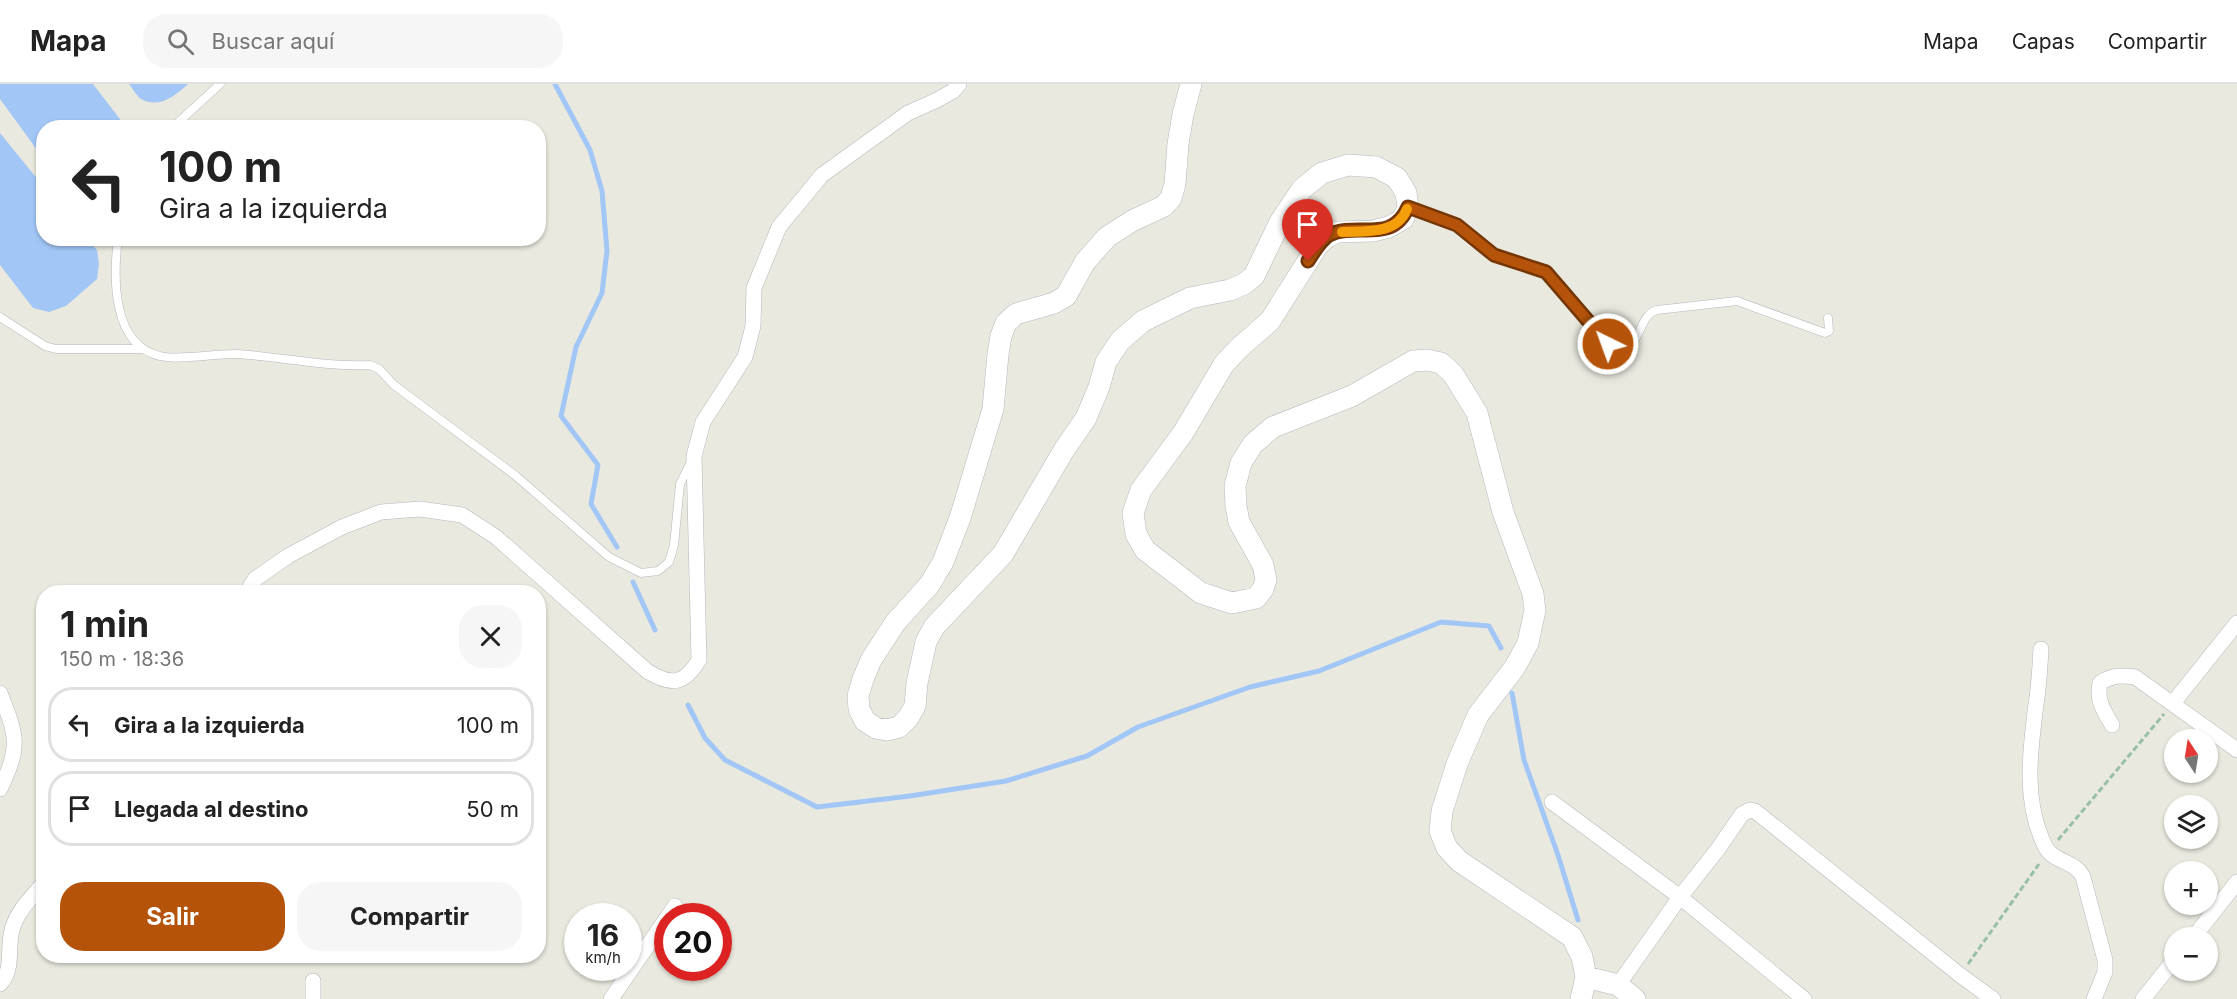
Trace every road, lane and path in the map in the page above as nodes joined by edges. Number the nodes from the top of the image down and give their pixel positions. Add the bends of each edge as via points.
1 (220, 84) edge
2 (959, 84) edge
3 (1191, 84) edge
4 (181, 120) edge
5 (1408, 207) junction
6 (117, 246) edge
7 (0, 316) edge
8 (1828, 318) dead end
9 (142, 349) junction
10 (694, 456) junction
11 (251, 585) edge
12 (2237, 623) edge
13 (2042, 649) dead end
14 (0, 693) edge
15 (2173, 703) junction
16 (2112, 725) dead end
17 (2237, 750) edge
18 (0, 789) edge
19 (1552, 802) dead end
20 (2048, 851) junction
21 (2235, 889) edge
22 (36, 892) edge
23 (1680, 897) junction
24 (2202, 927) edge
25 (654, 937) edge
26 (2164, 973) edge
27 (1960, 975) junction
28 (1586, 977) junction
29 (313, 981) dead end
30 (0, 984) edge
31 (1618, 985) junction
32 (313, 999) edge
33 (611, 999) edge
34 (1581, 999) edge
35 (1598, 999) edge
36 (1635, 999) edge
37 (1804, 999) edge
38 (1993, 999) edge
39 (2094, 999) edge
40 (2143, 999) edge

1 - 4 lane
2 - 10 street via 945,96 908,113 822,175 780,227 753,288 753,326 745,357 703,422
3 - 5 street via 1171,198 1164,206 1107,237 1085,262 1066,296 1016,314 1006,324 999,345 993,409 943,562 930,584 895,623 863,678 859,709 865,721 876,728 899,727 909,718 915,706 926,642 934,627 1003,554 1086,418 1106,362 1120,341 1143,321 1190,298 1230,290 1254,276 1280,222 1302,189 1322,172 1348,165 1376,167 1396,178 1406,193
5 - 8 lane via 1457,225 1494,255 1546,272 1598,334 1616,347 1632,343 1646,317 1658,310 1737,301 1825,333 1829,329
5 - 28 street via 1403,219 1389,227 1337,232 1318,245 1270,321 1224,364 1183,433 1140,490 1133,513 1136,534 1145,550 1201,593 1232,603 1256,598 1266,580 1263,565 1239,522 1235,486 1241,463 1253,444 1273,427 1352,396 1413,361 1441,363 1454,374 1477,413 1503,512 1533,594 1535,610 1528,642 1515,667 1478,715 1457,764 1440,831 1447,848 1459,861 1572,937
6 - 9 lane via 117,296 123,324
7 - 9 lane via 56,349
9 - 10 lane via 162,357 235,354 370,365 379,369 394,385 516,476 609,557 641,573 658,571 669,562 680,484
10 - 11 street via 699,660 690,675 676,681 663,681 647,671 496,537 462,516 420,508 381,512 342,527 288,556
12 - 15 street
13 - 20 street via 2029,773 2031,799
14 - 18 street via 14,734 15,751
15 - 16 street via 2135,677 2109,677 2100,683 2098,693
15 - 17 street
15 - 20 path
19 - 23 street
20 - 27 path
20 - 39 street via 2076,866 2083,877 2105,960 2105,972
21 - 24 street
22 - 30 street via 20,911 12,931 8,971
23 - 27 street via 1742,814 1755,811
23 - 31 street
23 - 37 street
25 - 33 street
26 - 40 street
27 - 38 street
28 - 31 street
28 - 34 street
28 - 35 street
29 - 32 street
31 - 36 street

